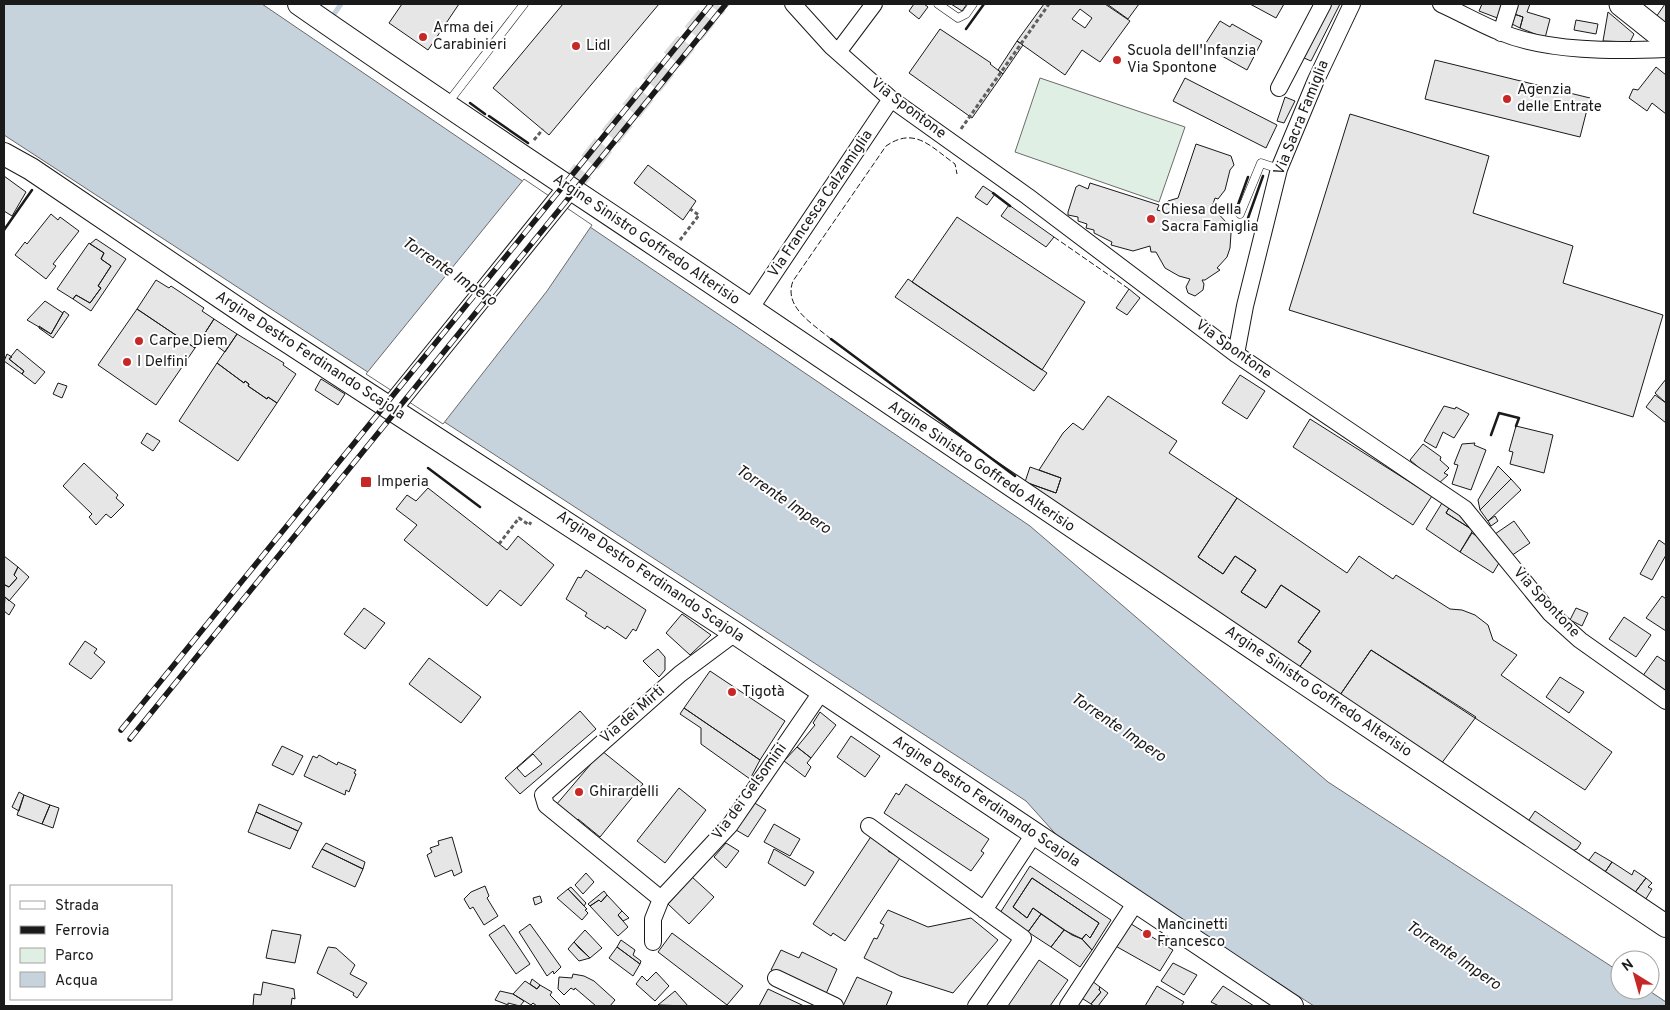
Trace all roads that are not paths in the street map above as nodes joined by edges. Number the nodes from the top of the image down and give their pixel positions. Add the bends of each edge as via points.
1 (299, 4) edge
2 (524, 4) edge
3 (793, 4) edge
4 (874, 4) edge
5 (938, 4) edge
6 (973, 4) edge
7 (1323, 4) edge
8 (1352, 4) edge
9 (1441, 4) edge
10 (1510, 4) edge
11 (1622, 4) edge
12 (1501, 33) junction
13 (1666, 39) edge
14 (1666, 49) edge
15 (838, 52) junction
16 (1279, 88) dead end
17 (892, 99) junction
18 (446, 106) junction
19 (4, 154) edge
20 (1279, 169) junction
21 (569, 188) tunnel mouth
22 (1240, 214) dead end
23 (750, 309) junction
24 (1236, 354) junction
25 (391, 408) junction
26 (735, 634) junction
27 (822, 691) junction
28 (1666, 701) edge
29 (869, 826) dead end
30 (1034, 834) junction
31 (662, 899) junction
32 (1136, 902) junction
33 (984, 910) junction
34 (1666, 926) edge
35 (653, 942) dead end
36 (776, 978) dead end
37 (835, 1006) edge
38 (976, 1006) edge
39 (1068, 1006) edge
40 (1292, 1006) edge

1 - 18 main road, Argine Sinistro Goffredo Alterisio
2 - 18 lane
3 - 15 street, Via Spontone
4 - 15 street
5 - 6 lane via 958,18 966,14
7 - 16 street
8 - 20 street, Via Sacra Famiglia
9 - 12 street
10 - 12 street
11 - 13 main road
12 - 14 street via 1552,45 1618,51
15 - 17 street, Via Spontone
17 - 23 street, Via Francesca Calzamiglia
17 - 24 street, Via Spontone
18 - 23 main road, Argine Sinistro Goffredo Alterisio
19 - 25 main road, Argine Destro Ferdinando Scajola
20 - 22 lane via 1261,163
20 - 24 street, Via Sacra Famiglia
21 - 25 main road
23 - 34 main road, Argine Sinistro Goffredo Alterisio
24 - 28 street, Via Spontone via 1465,509 1556,618 1580,640
25 - 26 main road, Argine Destro Ferdinando Scajola
26 - 27 main road, Argine Destro Ferdinando Scajola
26 - 31 street, Via dei Mirti via 680,674 543,795 546,806
27 - 30 main road, Argine Destro Ferdinando Scajola
27 - 31 street, Via dei Gelsomini via 730,824
29 - 33 street
30 - 32 main road, Argine Destro Ferdinando Scajola
30 - 33 street
31 - 35 street, Via dei Gelsomini via 653,919
32 - 39 street
32 - 40 main road, Argine Destro Ferdinando Scajola
33 - 38 street via 1023,938
36 - 37 street

